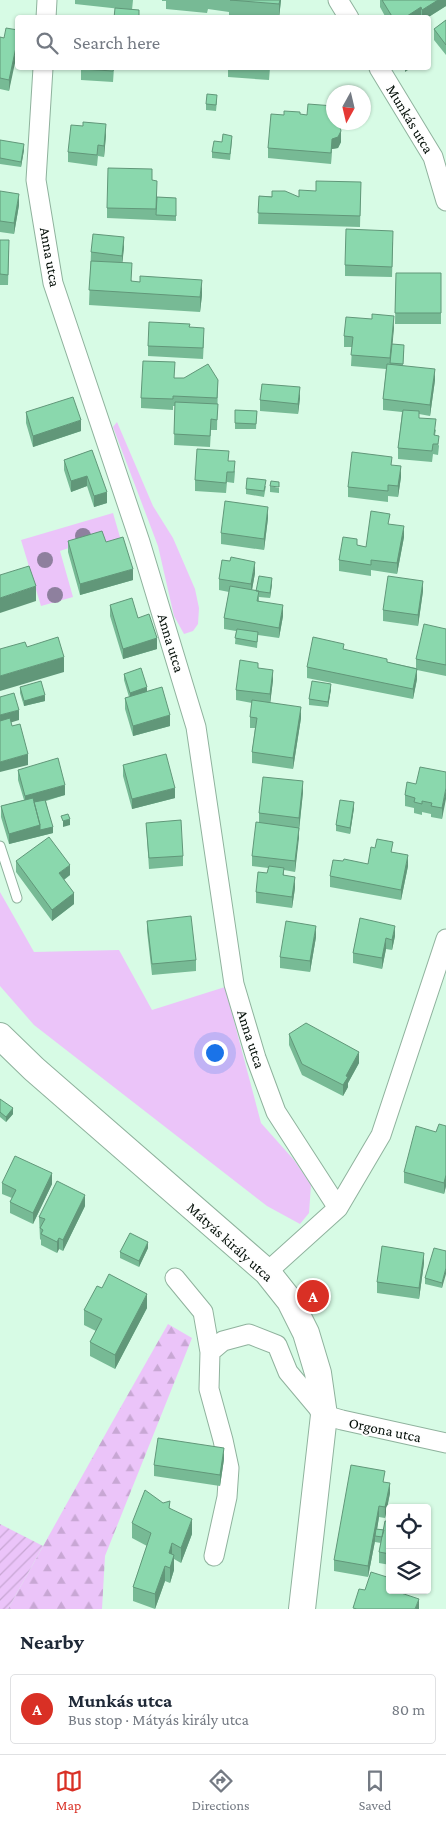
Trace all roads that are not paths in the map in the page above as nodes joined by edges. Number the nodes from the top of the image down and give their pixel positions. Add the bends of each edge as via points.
1 (46, 0) edge
2 (338, 0) edge
3 (46, 15) edge
4 (347, 15) edge
5 (43, 70) edge
6 (380, 70) edge
7 (446, 201) edge
8 (0, 846) edge
9 (17, 898) dead end
10 (446, 939) edge
11 (0, 1036) edge
12 (338, 1208) junction
13 (267, 1272) junction
14 (175, 1278) dead end
15 (210, 1352) junction
16 (324, 1415) junction
17 (446, 1443) edge
18 (214, 1556) dead end
19 (302, 1609) edge

1 - 3 street
2 - 4 street
5 - 12 street, Anna utca via 36,180 53,283 140,542 196,727 234,984 276,1112
6 - 7 street, Munkás utca via 433,157
8 - 9 lane
10 - 12 street via 381,1135
11 - 13 main road, Mátyás király utca
12 - 13 street
13 - 16 main road, Mátyás király utca via 290,1301 306,1333 318,1373
14 - 15 street via 203,1312
15 - 16 street via 223,1341 249,1334 277,1345 288,1372
15 - 18 street via 209,1390 229,1468 227,1497
16 - 17 street, Orgona utca
16 - 19 main road, Mátyás király utca

